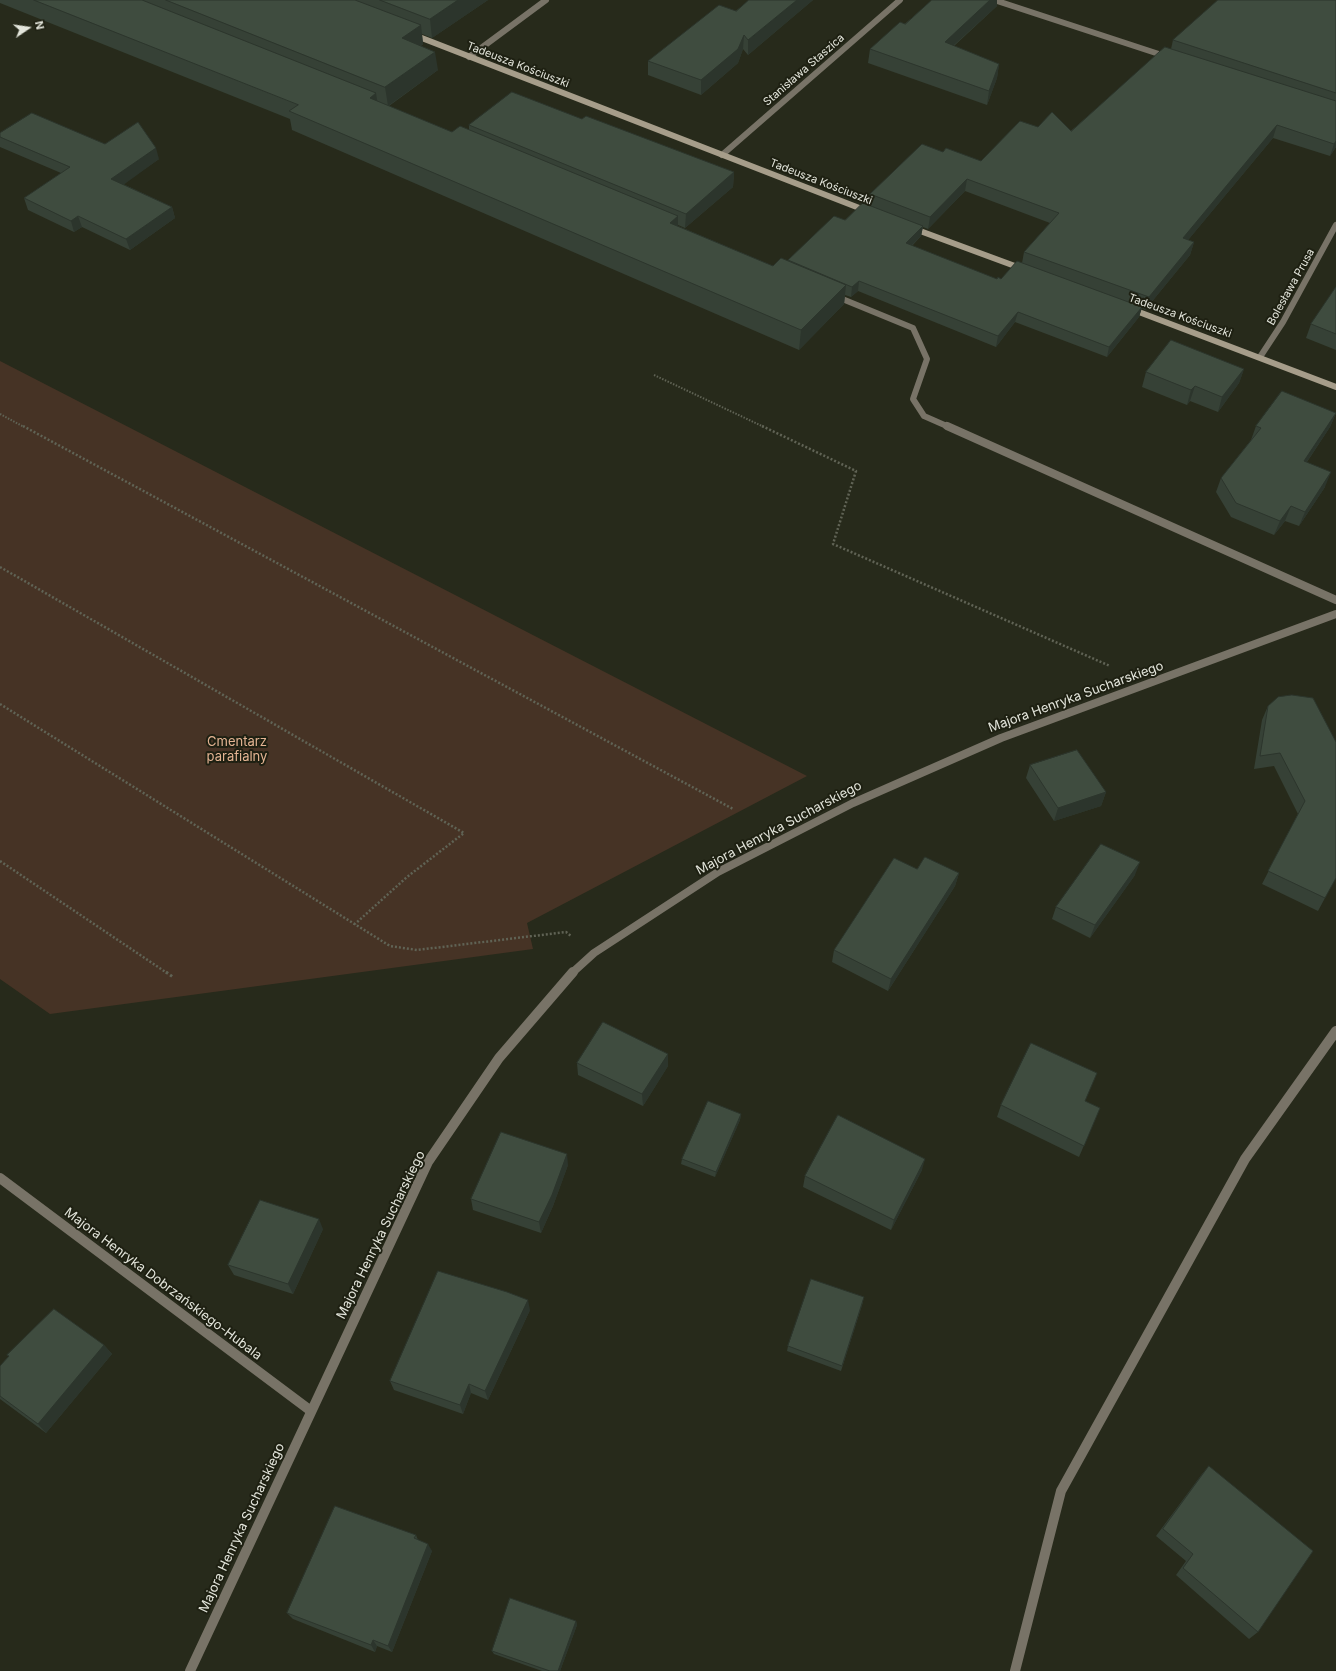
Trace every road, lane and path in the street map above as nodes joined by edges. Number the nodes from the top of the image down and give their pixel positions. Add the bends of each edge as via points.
1 (546, 0) edge
2 (900, 0) edge
3 (994, 0) edge
4 (410, 34) edge
5 (469, 57) junction
6 (1172, 58) edge
7 (722, 155) junction
8 (876, 214) edge
9 (1336, 225) edge
10 (906, 226) edge
11 (1031, 272) edge
12 (825, 292) edge
13 (1127, 308) edge
14 (1260, 357) junction
15 (654, 375) dead end
16 (1336, 387) edge
17 (0, 414) edge
18 (0, 567) edge
19 (1336, 600) edge
20 (1336, 614) edge
21 (1149, 684) junction
22 (0, 704) edge
23 (733, 809) dead end
24 (0, 861) edge
25 (355, 924) junction
26 (594, 953) junction
27 (173, 977) dead end
28 (1336, 1032) edge
29 (0, 1178) edge
30 (311, 1411) junction
31 (190, 1671) edge
32 (1015, 1671) edge

1 - 5 street
2 - 7 street, Stanisława Staszica
3 - 6 street
4 - 5 main road, Tadeusza Kościuszki
5 - 7 main road, Tadeusza Kościuszki
7 - 8 main road, Tadeusza Kościuszki
9 - 14 street, Bolesława Prusa via 1284,322
10 - 11 main road
12 - 19 street via 913,328 927,359 913,399 924,416
13 - 14 main road, Tadeusza Kościuszki
14 - 16 main road, Tadeusza Kościuszki
15 - 21 path via 856,471 833,544
17 - 23 path
18 - 25 path via 464,833 407,877
20 - 21 street, Majora Henryka Sucharskiego
21 - 26 street, Majora Henryka Sucharskiego via 1001,738 853,803 718,872
22 - 25 path
24 - 27 path
25 - 26 path via 390,946 417,950 566,932
26 - 30 street, Majora Henryka Sucharskiego via 575,970 499,1058 428,1162
28 - 32 street via 1245,1159 1061,1491
29 - 30 street, Majora Henryka Dobrzańskiego-Hubala
30 - 31 street, Majora Henryka Sucharskiego

